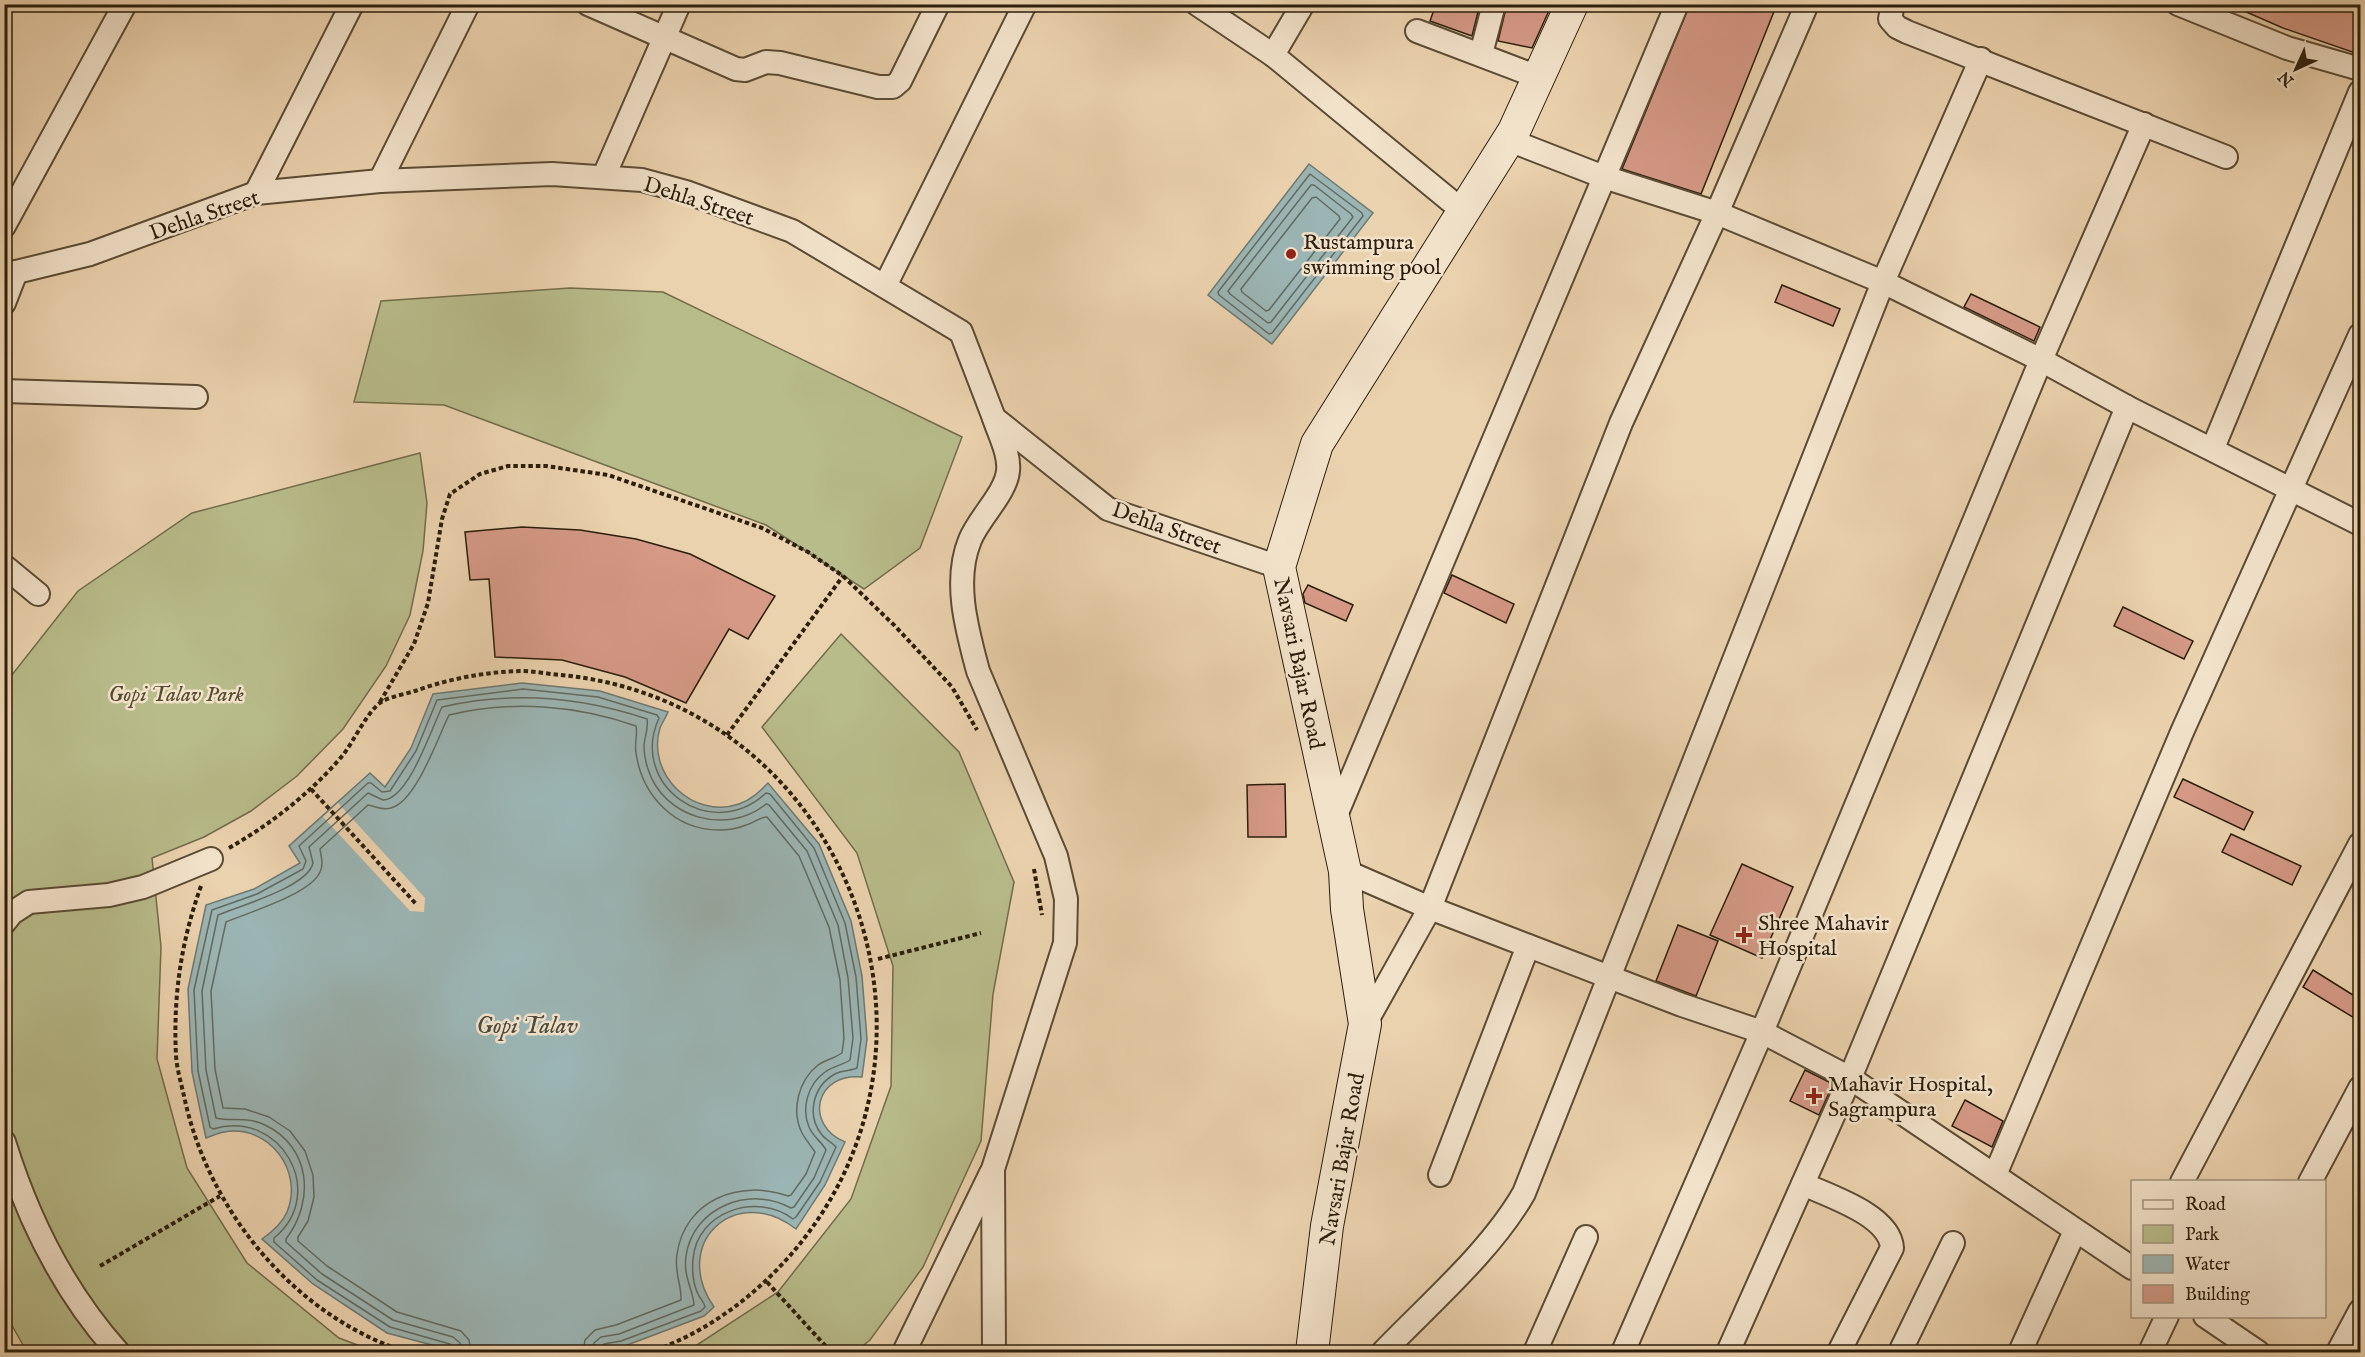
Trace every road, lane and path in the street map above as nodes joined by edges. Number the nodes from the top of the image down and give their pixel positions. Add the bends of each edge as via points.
1 (125, 4) edge
2 (352, 4) edge
3 (468, 4) edge
4 (588, 4) edge
5 (679, 4) edge
6 (938, 4) edge
7 (1026, 4) edge
8 (1197, 4) edge
9 (1303, 4) edge
10 (1494, 4) edge
11 (1572, 4) edge
12 (1677, 4) edge
13 (1807, 4) edge
14 (1893, 4) edge
15 (2178, 4) edge
16 (1417, 30) dead end
17 (664, 38) junction
18 (1481, 54) junction
19 (1273, 55) junction
20 (1981, 59) junction
21 (2361, 69) edge
22 (1538, 77) junction
23 (2361, 92) edge
24 (2144, 124) junction
25 (1509, 140) junction
26 (2226, 157) dead end
27 (604, 176) junction
28 (1604, 177) junction
29 (380, 181) junction
30 (256, 193) junction
31 (1464, 212) junction
32 (1717, 213) junction
33 (7, 214) edge
34 (10, 273) edge
35 (1883, 282) junction
36 (885, 286) junction
37 (4, 303) edge
38 (2361, 335) edge
39 (2041, 360) junction
40 (4, 391) edge
41 (196, 397) dead end
42 (2127, 407) junction
43 (994, 418) junction
44 (2213, 448) junction
45 (2292, 489) junction
46 (2361, 524) edge
47 (4, 566) edge
48 (1279, 567) junction
49 (843, 576) junction
50 (38, 594) dead end
51 (379, 702) junction
52 (980, 734) dead end
53 (727, 735) junction
54 (311, 789) junction
55 (1334, 820) junction
56 (2361, 844) edge
57 (211, 859) junction
58 (1034, 867) dead end
59 (1345, 871) junction
60 (417, 905) dead end
61 (1430, 908) junction
62 (1043, 920) dead end
63 (4, 923) edge
64 (981, 933) dead end
65 (1528, 946) junction
66 (878, 959) dead end
67 (1608, 976) junction
68 (1365, 1024) junction
69 (1761, 1032) junction
70 (1850, 1078) junction
71 (2361, 1088) edge
72 (4, 1143) edge
73 (993, 1169) junction
74 (1440, 1175) dead end
75 (1995, 1175) junction
76 (2183, 1180) edge
77 (2311, 1180) edge
78 (1803, 1184) junction
79 (220, 1196) junction
80 (2075, 1231) junction
81 (1586, 1237) dead end
82 (1953, 1243) dead end
83 (100, 1266) dead end
84 (2131, 1267) edge
85 (767, 1282) junction
86 (2361, 1311) edge
87 (2167, 1318) edge
88 (2209, 1318) edge
89 (2233, 1324) edge
90 (118, 1353) edge
91 (406, 1353) edge
92 (650, 1353) edge
93 (831, 1353) edge
94 (904, 1353) edge
95 (994, 1353) edge
96 (1312, 1353) edge
97 (1383, 1353) edge
98 (1535, 1353) edge
99 (1623, 1353) edge
100 (1728, 1353) edge
101 (1839, 1353) edge
102 (1900, 1353) edge
103 (2020, 1353) edge
104 (2150, 1353) edge
105 (2258, 1353) edge
106 (2338, 1353) edge

1 - 33 street
2 - 30 street
3 - 29 street
4 - 17 street
5 - 17 street
6 - 17 street via 900,81 893,87 878,87 780,63 736,69
7 - 36 street
8 - 19 street
9 - 19 street
10 - 18 street
11 - 22 main road, Navsari Bajar Road
12 - 28 street
13 - 32 street
14 - 20 street via 1890,19 1897,27
15 - 21 street via 2287,48
16 - 18 street
17 - 27 street
18 - 22 street
19 - 31 street
20 - 24 street
20 - 35 street
22 - 25 main road, Navsari Bajar Road
23 - 44 street
24 - 26 street
24 - 39 street
25 - 28 street
25 - 31 main road, Navsari Bajar Road
27 - 29 street, Dehla Street via 552,174
27 - 36 street, Dehla Street via 642,180 686,192 792,231
28 - 32 street
28 - 55 street
29 - 30 street, Dehla Street
30 - 34 street, Dehla Street via 90,254
31 - 48 main road, Navsari Bajar Road via 1317,444
32 - 35 street
32 - 61 street via 1622,423
34 - 37 street
35 - 39 street
35 - 67 street
36 - 43 street, Dehla Street via 961,332
38 - 45 street
39 - 42 street
39 - 69 street
40 - 41 street
42 - 44 street
42 - 70 street
43 - 48 street, Dehla Street via 1108,509
43 - 73 street via 1008,472 970,539 962,573 963,597 978,671 1056,856 1066,899 1066,922 1062,952
44 - 45 street
45 - 46 street
45 - 75 street via 2182,732
47 - 50 street
48 - 55 main road, Navsari Bajar Road
49 - 51 path via 762,528 608,475 546,466 508,466 480,474 450,494 428,603 414,644
49 - 52 path via 952,687
49 - 53 path
51 - 53 path via 448,679 521,671 593,678 663,700
51 - 54 path via 343,754
53 - 85 path via 775,776 815,824 841,870 867,938 878,1000 876,1063 864,1124 841,1182 808,1235
54 - 57 path via 255,833
54 - 60 path
55 - 59 main road, Navsari Bajar Road
56 - 76 street
57 - 63 street via 143,887 109,895 29,902
57 - 79 path via 191,914 176,985 176,1058 191,1129
58 - 62 path
59 - 61 street
59 - 68 main road, Navsari Bajar Road
61 - 65 street
61 - 68 street
64 - 66 path
65 - 67 street
65 - 74 street
67 - 69 street
67 - 97 street via 1514,1210 1489,1242
68 - 96 main road, Navsari Bajar Road via 1327,1226
69 - 70 street
69 - 99 street
70 - 75 street
70 - 78 street
71 - 77 street
72 - 90 street via 16,1180 66,1284
73 - 94 street
73 - 95 street
75 - 80 street
78 - 100 street
78 - 101 street via 1874,1218 1892,1240 1892,1248
79 - 83 path
79 - 91 path via 253,1244 292,1285 338,1320
80 - 84 street
80 - 103 street
81 - 98 street
82 - 102 street
85 - 92 path via 721,1317
85 - 93 path
86 - 106 street
87 - 104 street
88 - 89 street
89 - 105 street

